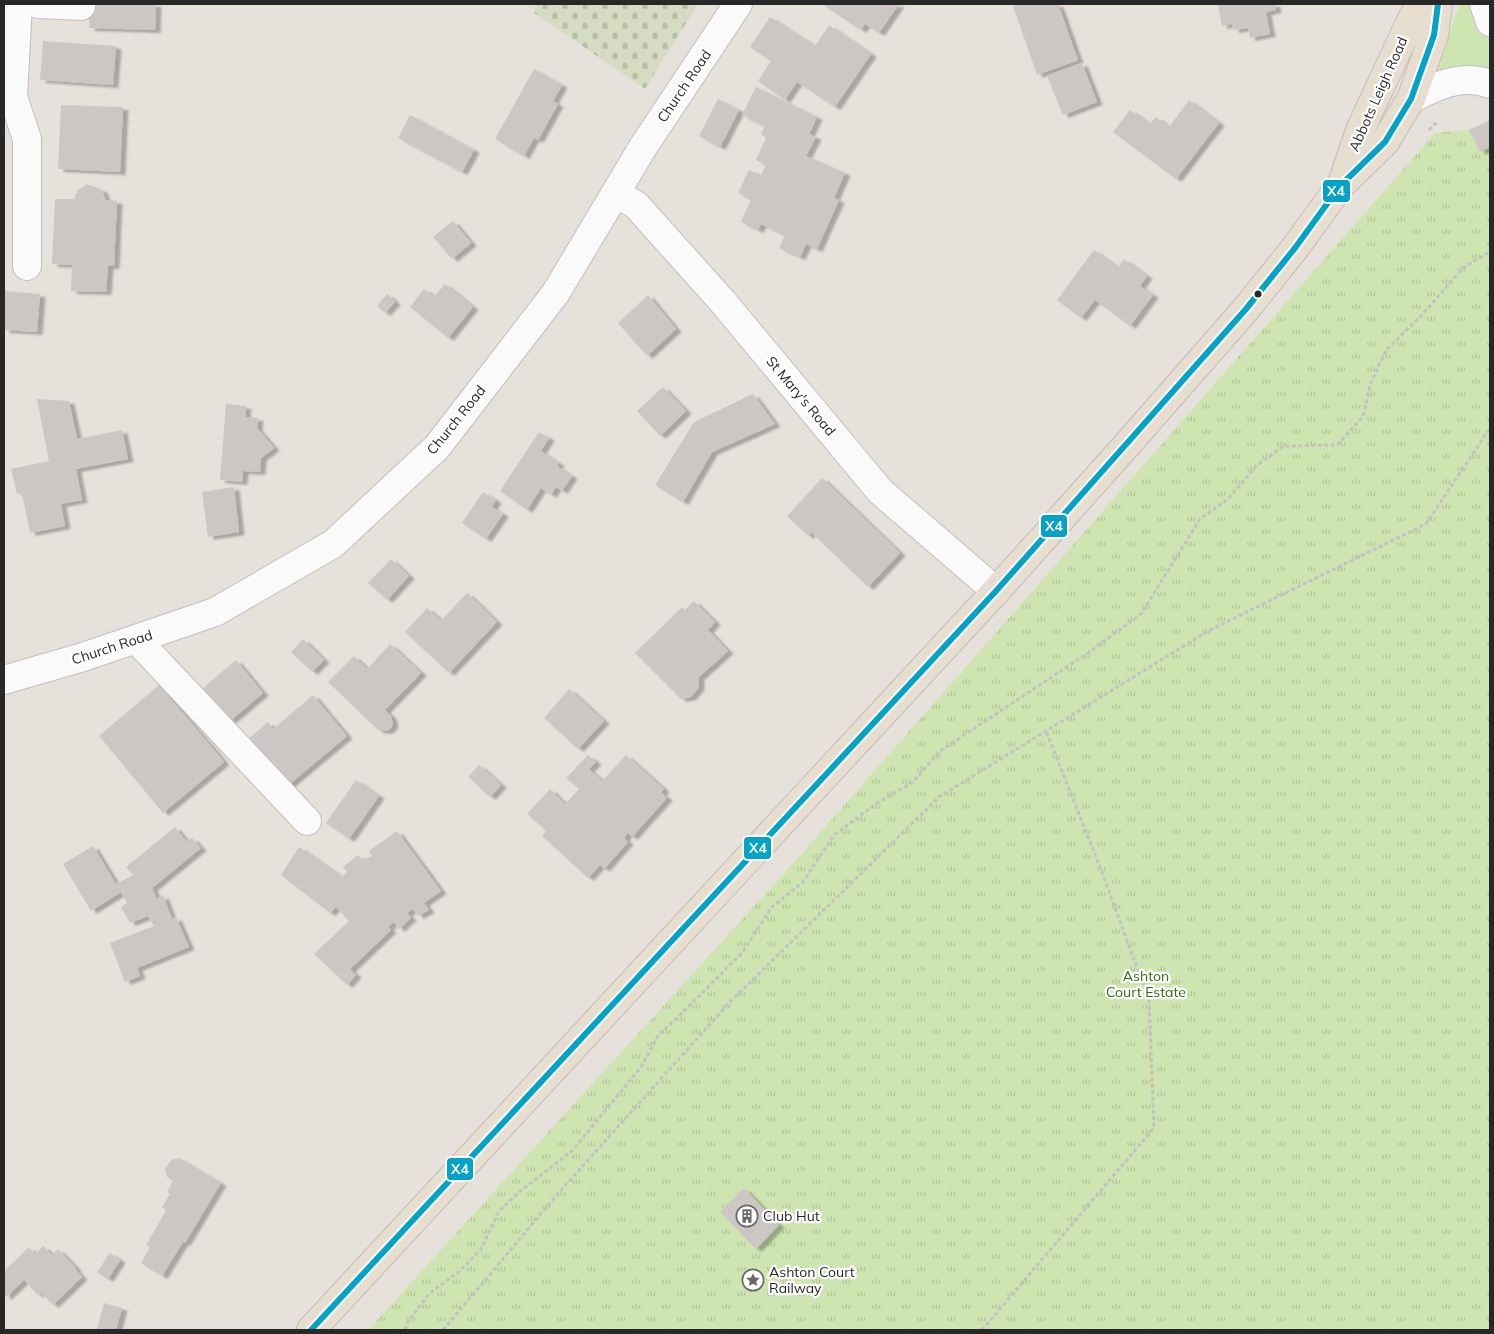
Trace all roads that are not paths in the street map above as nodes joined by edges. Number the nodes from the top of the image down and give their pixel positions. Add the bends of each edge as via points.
1 (18, 4) edge
2 (38, 4) edge
3 (738, 4) edge
4 (1420, 4) edge
5 (1438, 4) edge
6 (1484, 4) edge
7 (81, 6) dead end
8 (1490, 22) edge
9 (1490, 84) edge
10 (1411, 99) junction
11 (1340, 186) junction
12 (616, 193) junction
13 (15, 224) edge
14 (27, 266) dead end
15 (996, 591) junction
16 (136, 639) junction
17 (4, 680) edge
18 (307, 821) dead end
19 (311, 1330) edge

1 - 13 street via 13,97 27,139
2 - 7 street
3 - 12 street, Church Road
4 - 11 main road, Abbots Leigh Road via 1361,128
5 - 10 main road, Abbots Leigh Road via 1434,36
6 - 8 street
9 - 10 street via 1459,79 1438,85
10 - 11 main road, Abbots Leigh Road via 1385,142
11 - 15 main road, Abbots Leigh Road via 1246,309
12 - 15 street, St Mary's Road via 636,205 723,302 880,491
12 - 16 street, Church Road via 555,294 436,447 340,538 215,612
13 - 14 street
15 - 19 main road, Abbots Leigh Road
16 - 17 street, Church Road
16 - 18 street

